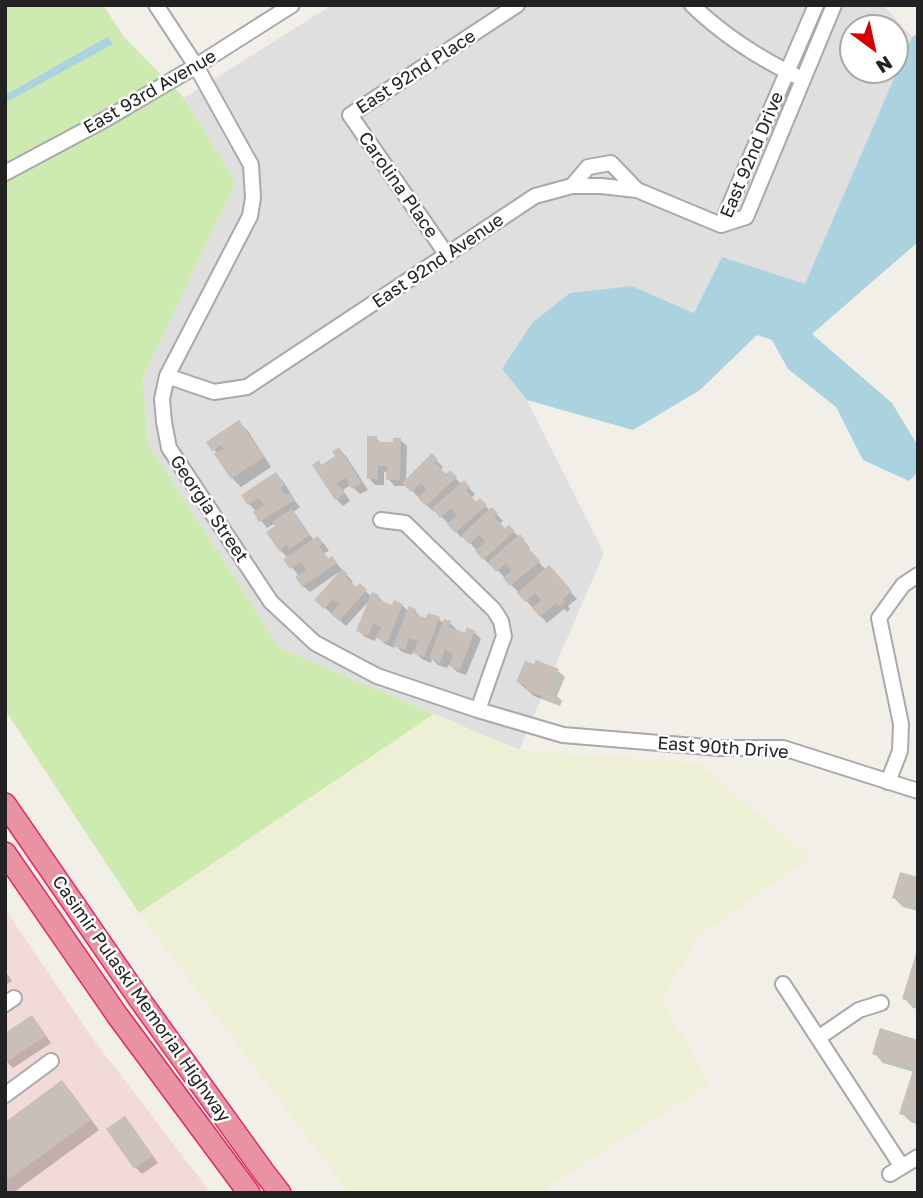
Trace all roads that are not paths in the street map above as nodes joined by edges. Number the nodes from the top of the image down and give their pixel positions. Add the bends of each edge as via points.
1 (156, 5) edge
2 (292, 5) edge
3 (517, 5) edge
4 (692, 5) edge
5 (816, 5) edge
6 (834, 5) edge
7 (196, 66) junction
8 (788, 72) junction
9 (804, 79) junction
10 (350, 115) joint
11 (5, 173) edge
12 (572, 186) junction
13 (636, 190) junction
14 (721, 225) junction
15 (447, 255) junction
16 (167, 376) junction
17 (381, 520) dead end
18 (915, 582) edge
19 (478, 710) junction
20 (524, 723) joint
21 (888, 782) junction
22 (918, 792) edge
23 (5, 804) edge
24 (5, 853) edge
25 (783, 984) dead end
26 (881, 1003) dead end
27 (818, 1038) junction
28 (51, 1061) dead end
29 (5, 1095) edge
30 (918, 1157) edge
31 (249, 1193) edge
32 (280, 1193) edge

1 - 7 street, Georgia Street
2 - 7 street, East 93rd Avenue
3 - 10 street, East 92nd Place
4 - 8 street via 728,36
5 - 8 street, East 92nd Drive
6 - 9 street, East 92nd Drive
7 - 11 street, East 93rd Avenue
7 - 16 street, Georgia Street via 251,164 253,198 250,216
8 - 9 street
8 - 14 street, East 92nd Drive
9 - 14 street, East 92nd Drive via 746,217
10 - 15 street, Carolina Place
12 - 13 street, East 92nd Avenue
12 - 13 street via 588,167 611,163
12 - 15 street, East 92nd Avenue via 535,196
13 - 14 street, East 92nd Avenue
15 - 16 street, East 92nd Avenue via 247,387 214,392
16 - 19 street, Georgia Street via 162,399 169,448 271,602 315,643 377,676
17 - 19 street via 405,523 501,621 504,636
18 - 21 street via 903,585 879,618 901,724 900,751
19 - 20 street, Georgia Street
20 - 21 street, East 90th Drive via 563,735 719,748 783,748
21 - 22 street, East 90th Drive
23 - 32 highway, Casimir Pulaski Memorial Highway
24 - 31 highway, Casimir Pulaski Memorial Highway
25 - 27 street
26 - 27 street via 859,1010
27 - 30 street via 896,1171
28 - 29 street

